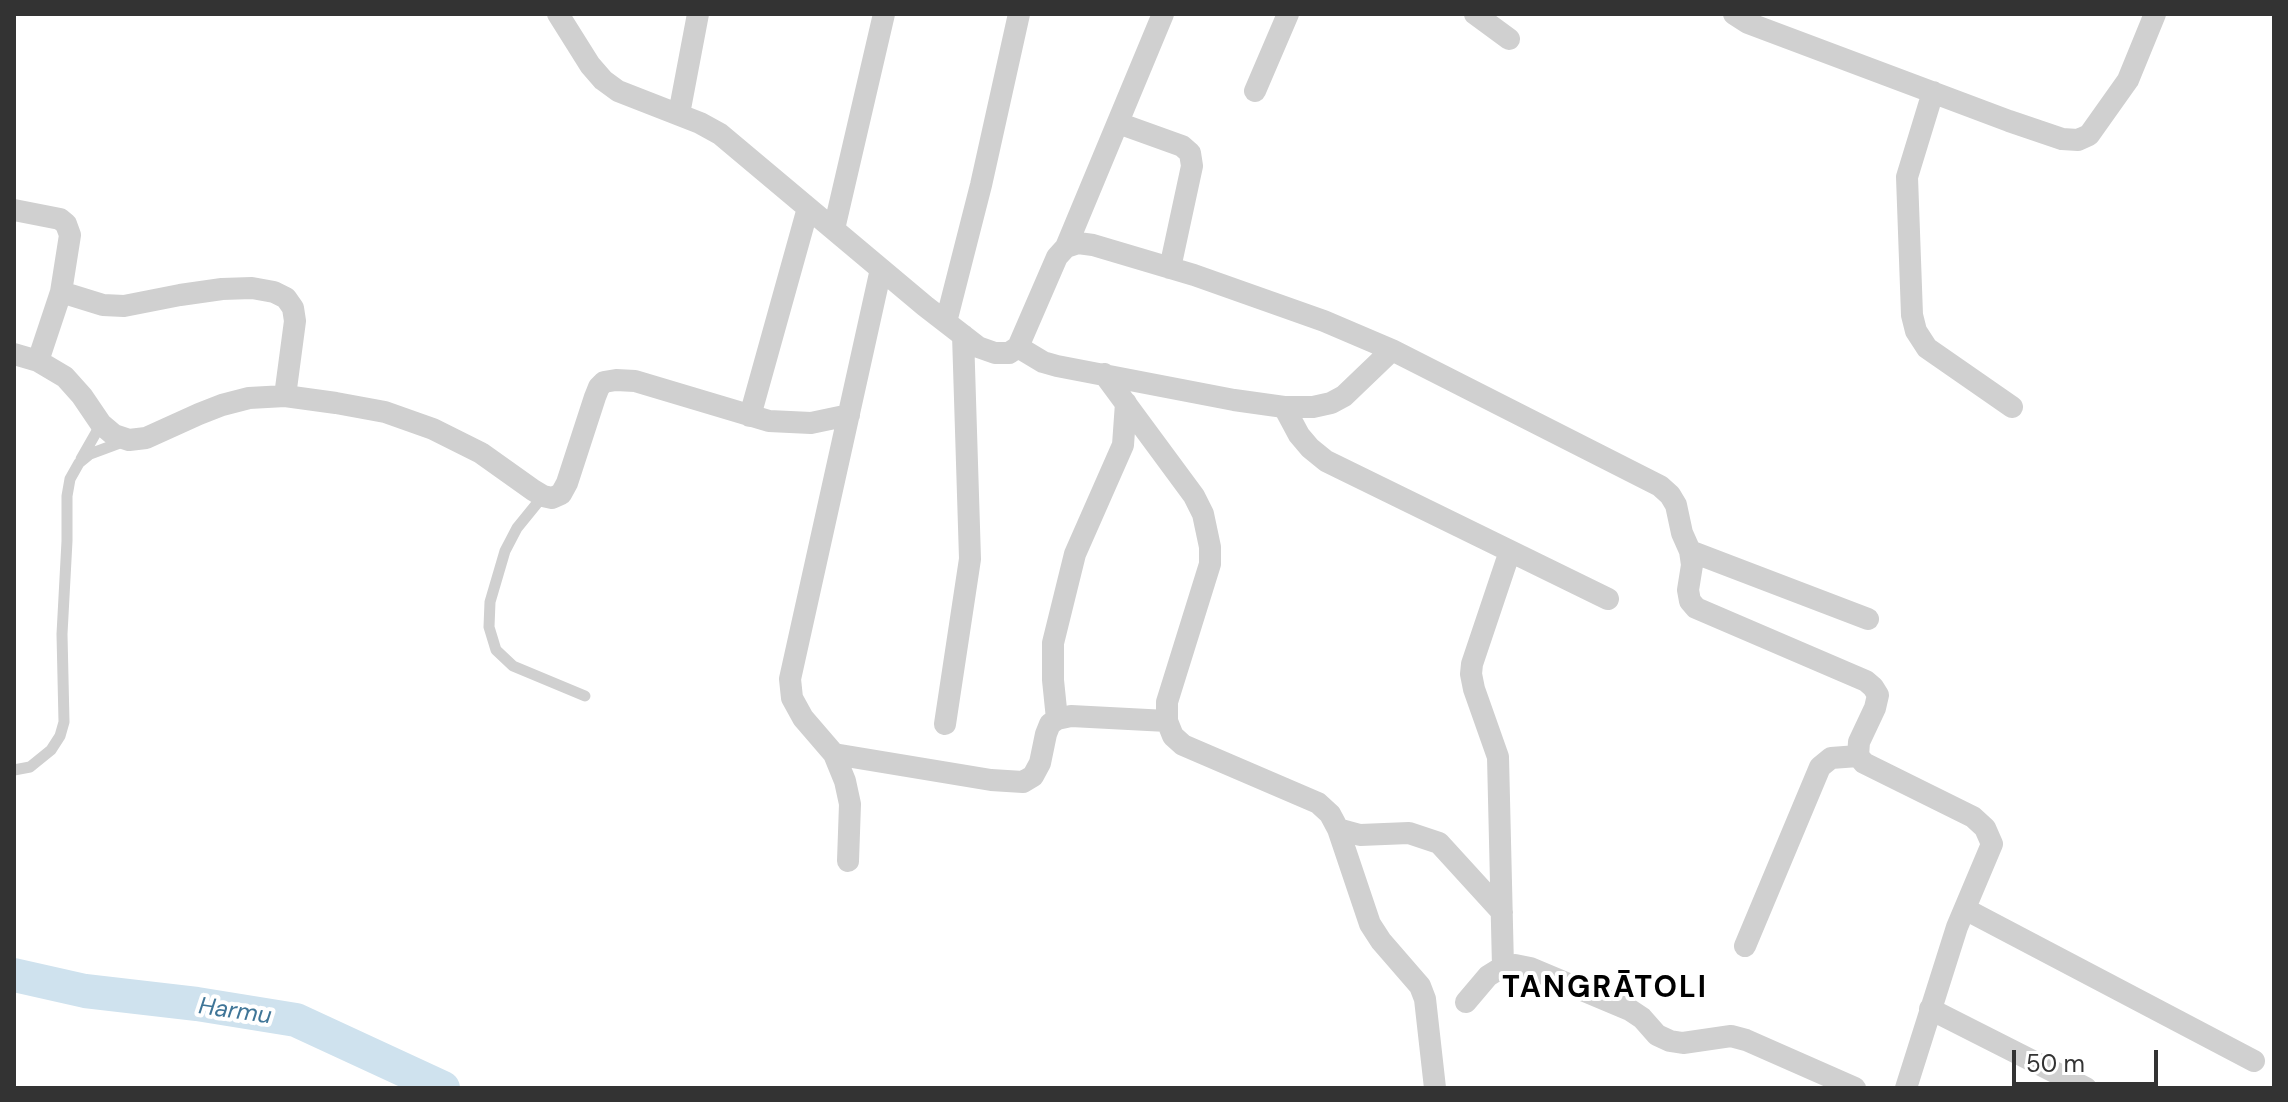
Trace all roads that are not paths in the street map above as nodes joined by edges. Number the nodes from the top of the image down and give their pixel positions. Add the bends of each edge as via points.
1 (558, 14) edge
2 (698, 14) edge
3 (884, 14) edge
4 (1019, 14) edge
5 (1163, 14) edge
6 (1288, 14) edge
7 (1475, 14) edge
8 (1734, 14) edge
9 (2155, 14) edge
10 (1509, 39) dead end
11 (1255, 91) dead end
12 (1933, 92) junction
13 (679, 114) junction
14 (1118, 123) junction
15 (808, 208) junction
16 (14, 210) edge
17 (834, 229) junction
18 (1066, 247) junction
19 (1170, 268) junction
20 (881, 269) junction
21 (61, 292) junction
22 (955, 328) junction
23 (1018, 347) junction
24 (1392, 350) junction
25 (14, 354) edge
26 (38, 361) junction
27 (1104, 374) junction
28 (285, 396) junction
29 (1126, 403) junction
30 (1284, 407) junction
31 (2012, 407) dead end
32 (849, 415) junction
33 (750, 416) junction
34 (101, 424) junction
35 (129, 440) junction
36 (79, 463) junction
37 (543, 496) junction
38 (1510, 551) junction
39 (1690, 551) junction
40 (1608, 599) dead end
41 (1868, 619) dead end
42 (585, 696) dead end
43 (1057, 719) junction
44 (1167, 721) junction
45 (945, 724) dead end
46 (834, 754) junction
47 (1858, 756) junction
48 (14, 770) edge
49 (1338, 829) junction
50 (848, 861) dead end
51 (1965, 909) junction
52 (1502, 912) junction
53 (1745, 946) dead end
54 (1503, 967) junction
55 (1466, 1002) dead end
56 (1930, 1009) junction
57 (2254, 1061) dead end
58 (1435, 1088) edge
59 (1855, 1088) edge
60 (1906, 1088) edge
61 (2086, 1088) edge

1 - 13 street via 603,80
2 - 13 street
3 - 17 street
4 - 22 street
5 - 14 street
6 - 11 street
7 - 10 street
8 - 12 street
9 - 12 street via 2128,80 2089,135 2078,140 2062,139
12 - 31 street via 1907,177 1916,331 1927,348
13 - 15 street via 720,134
14 - 18 street
14 - 19 street via 1190,153 1192,166
15 - 17 street
15 - 33 street
16 - 21 street via 66,224 70,235
17 - 20 street
18 - 19 street via 1093,245
18 - 23 street
19 - 24 street via 1289,307
20 - 22 street
20 - 32 street
21 - 26 street
21 - 28 street via 124,306 222,289 274,292 286,298 295,321
22 - 23 street via 995,353
22 - 45 street via 970,559
23 - 27 street via 1043,362
24 - 30 street via 1331,403
24 - 39 street via 1660,486 1676,505
25 - 26 street
26 - 34 street via 65,377
27 - 29 street
27 - 30 street
28 - 35 street via 222,405 146,438
28 - 37 street via 385,412 433,429 481,453
29 - 43 street via 1123,445 1075,554 1053,643
29 - 44 street via 1194,496 1210,547 1210,564 1167,702
30 - 38 street via 1299,435 1326,461
32 - 33 street via 811,423
32 - 46 street via 790,679 792,698 803,718
33 - 37 street via 635,381 604,382 567,483 561,494
34 - 35 street
34 - 36 lane
35 - 36 lane
36 - 48 lane via 67,496 64,722 51,750 30,767
37 - 42 lane via 505,551 490,602 489,627 496,650 513,666
38 - 40 street
38 - 52 street via 1471,674 1498,757
39 - 41 street
39 - 47 street via 1688,590 1696,608 1873,687 1878,695
43 - 44 street
43 - 46 street via 1050,724 1033,776 1023,782
44 - 49 street via 1183,745 1318,803
46 - 50 street via 850,804
47 - 51 street via 1985,828 1992,844
47 - 53 street via 1831,758 1820,767
49 - 52 street via 1360,835 1409,833 1439,843
49 - 58 street via 1370,924 1425,999
51 - 56 street
51 - 57 street
52 - 54 street
54 - 55 street
54 - 59 street via 1530,968 1630,1010 1670,1041 1731,1036
56 - 60 street
56 - 61 street

